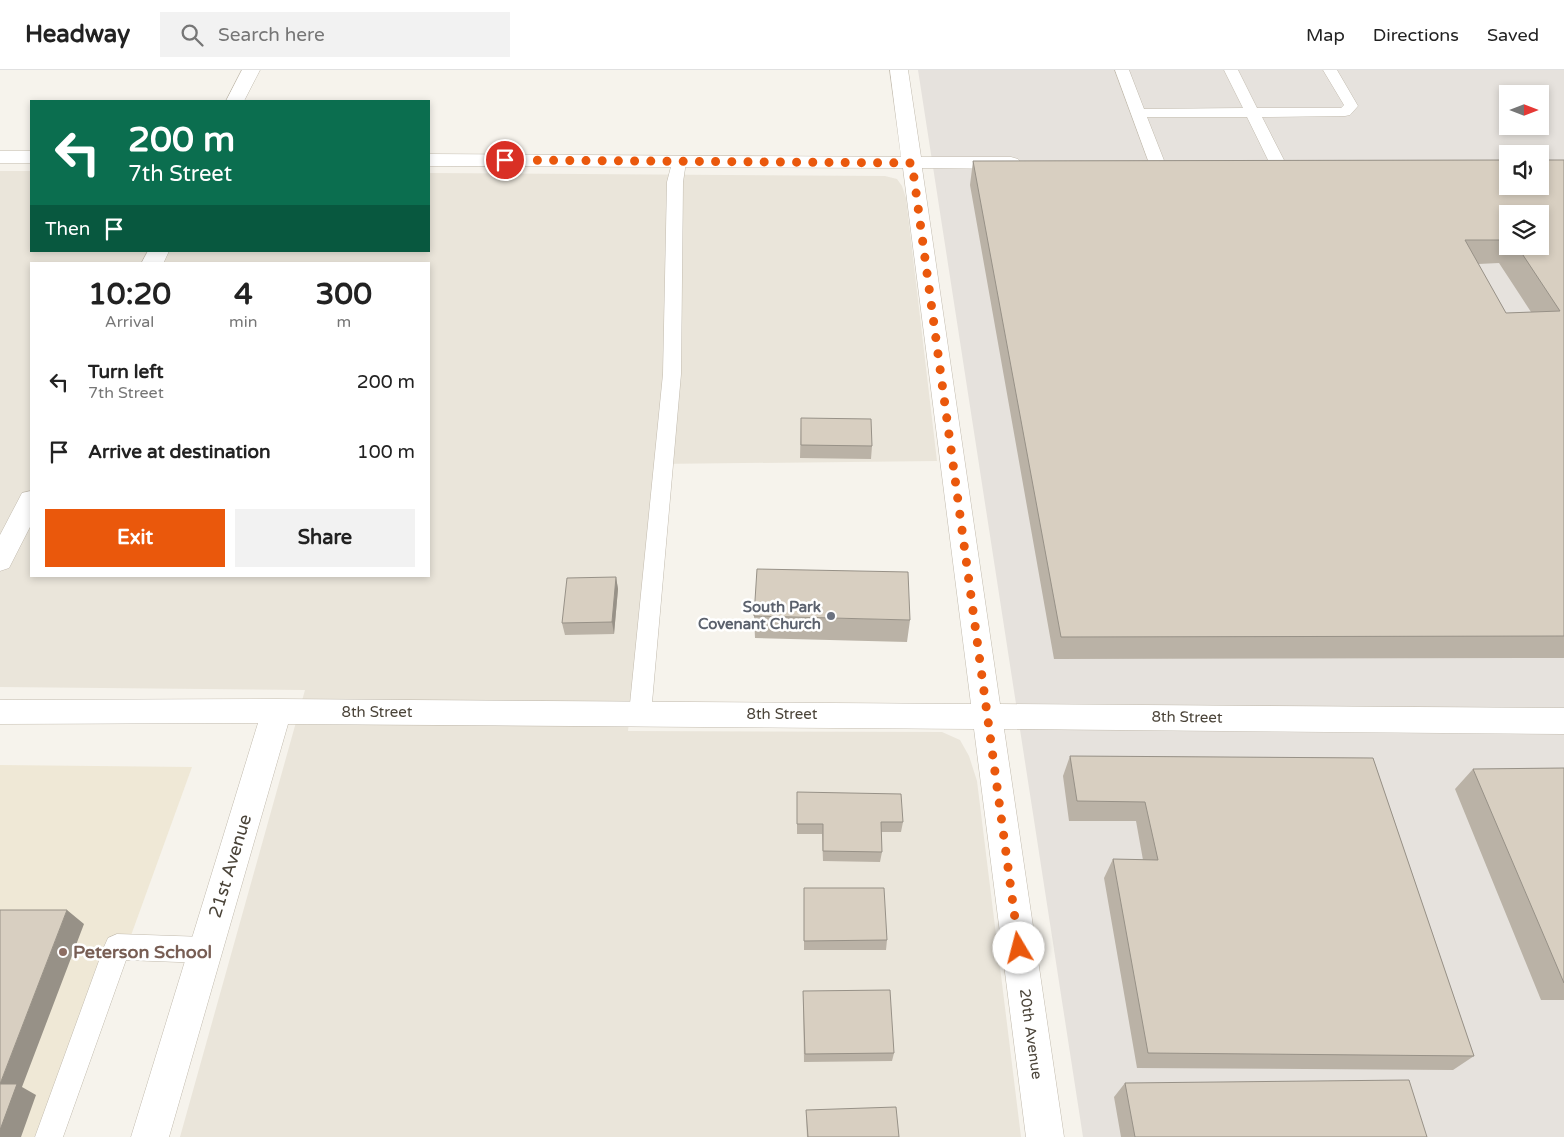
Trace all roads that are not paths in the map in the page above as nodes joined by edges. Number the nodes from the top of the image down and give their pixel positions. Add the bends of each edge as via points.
1 (251, 70) edge
2 (898, 70) edge
3 (1122, 70) edge
4 (1230, 70) edge
5 (1330, 70) edge
6 (236, 100) edge
7 (1138, 113) junction
8 (1252, 113) junction
9 (0, 157) edge
10 (30, 157) edge
11 (430, 160) edge
12 (678, 162) junction
13 (912, 163) junction
14 (1030, 163) edge
15 (1137, 163) edge
16 (1166, 163) joint
17 (1268, 164) joint
18 (1298, 164) edge
19 (30, 502) edge
20 (0, 561) edge
21 (277, 711) junction
22 (0, 712) edge
23 (640, 714) junction
24 (987, 716) junction
25 (1564, 721) edge
26 (206, 950) junction
27 (49, 1137) edge
28 (150, 1137) edge
29 (1045, 1137) edge

1 - 6 street
2 - 13 street, 20th Avenue
3 - 7 lane
4 - 8 lane
5 - 8 lane via 1351,106 1344,112
7 - 8 lane
7 - 16 lane
8 - 17 lane
9 - 10 street
11 - 12 street
12 - 13 street
12 - 23 lane via 672,374
13 - 14 street
13 - 24 street, 20th Avenue
15 - 16 street
17 - 18 street
19 - 20 street
21 - 22 street, 8th Street
21 - 23 street, 8th Street
21 - 26 street, 21st Avenue
23 - 24 street, 8th Street
24 - 25 street, 8th Street
24 - 29 street, 20th Avenue
26 - 27 lane via 117,946
26 - 28 street, 21st Avenue

